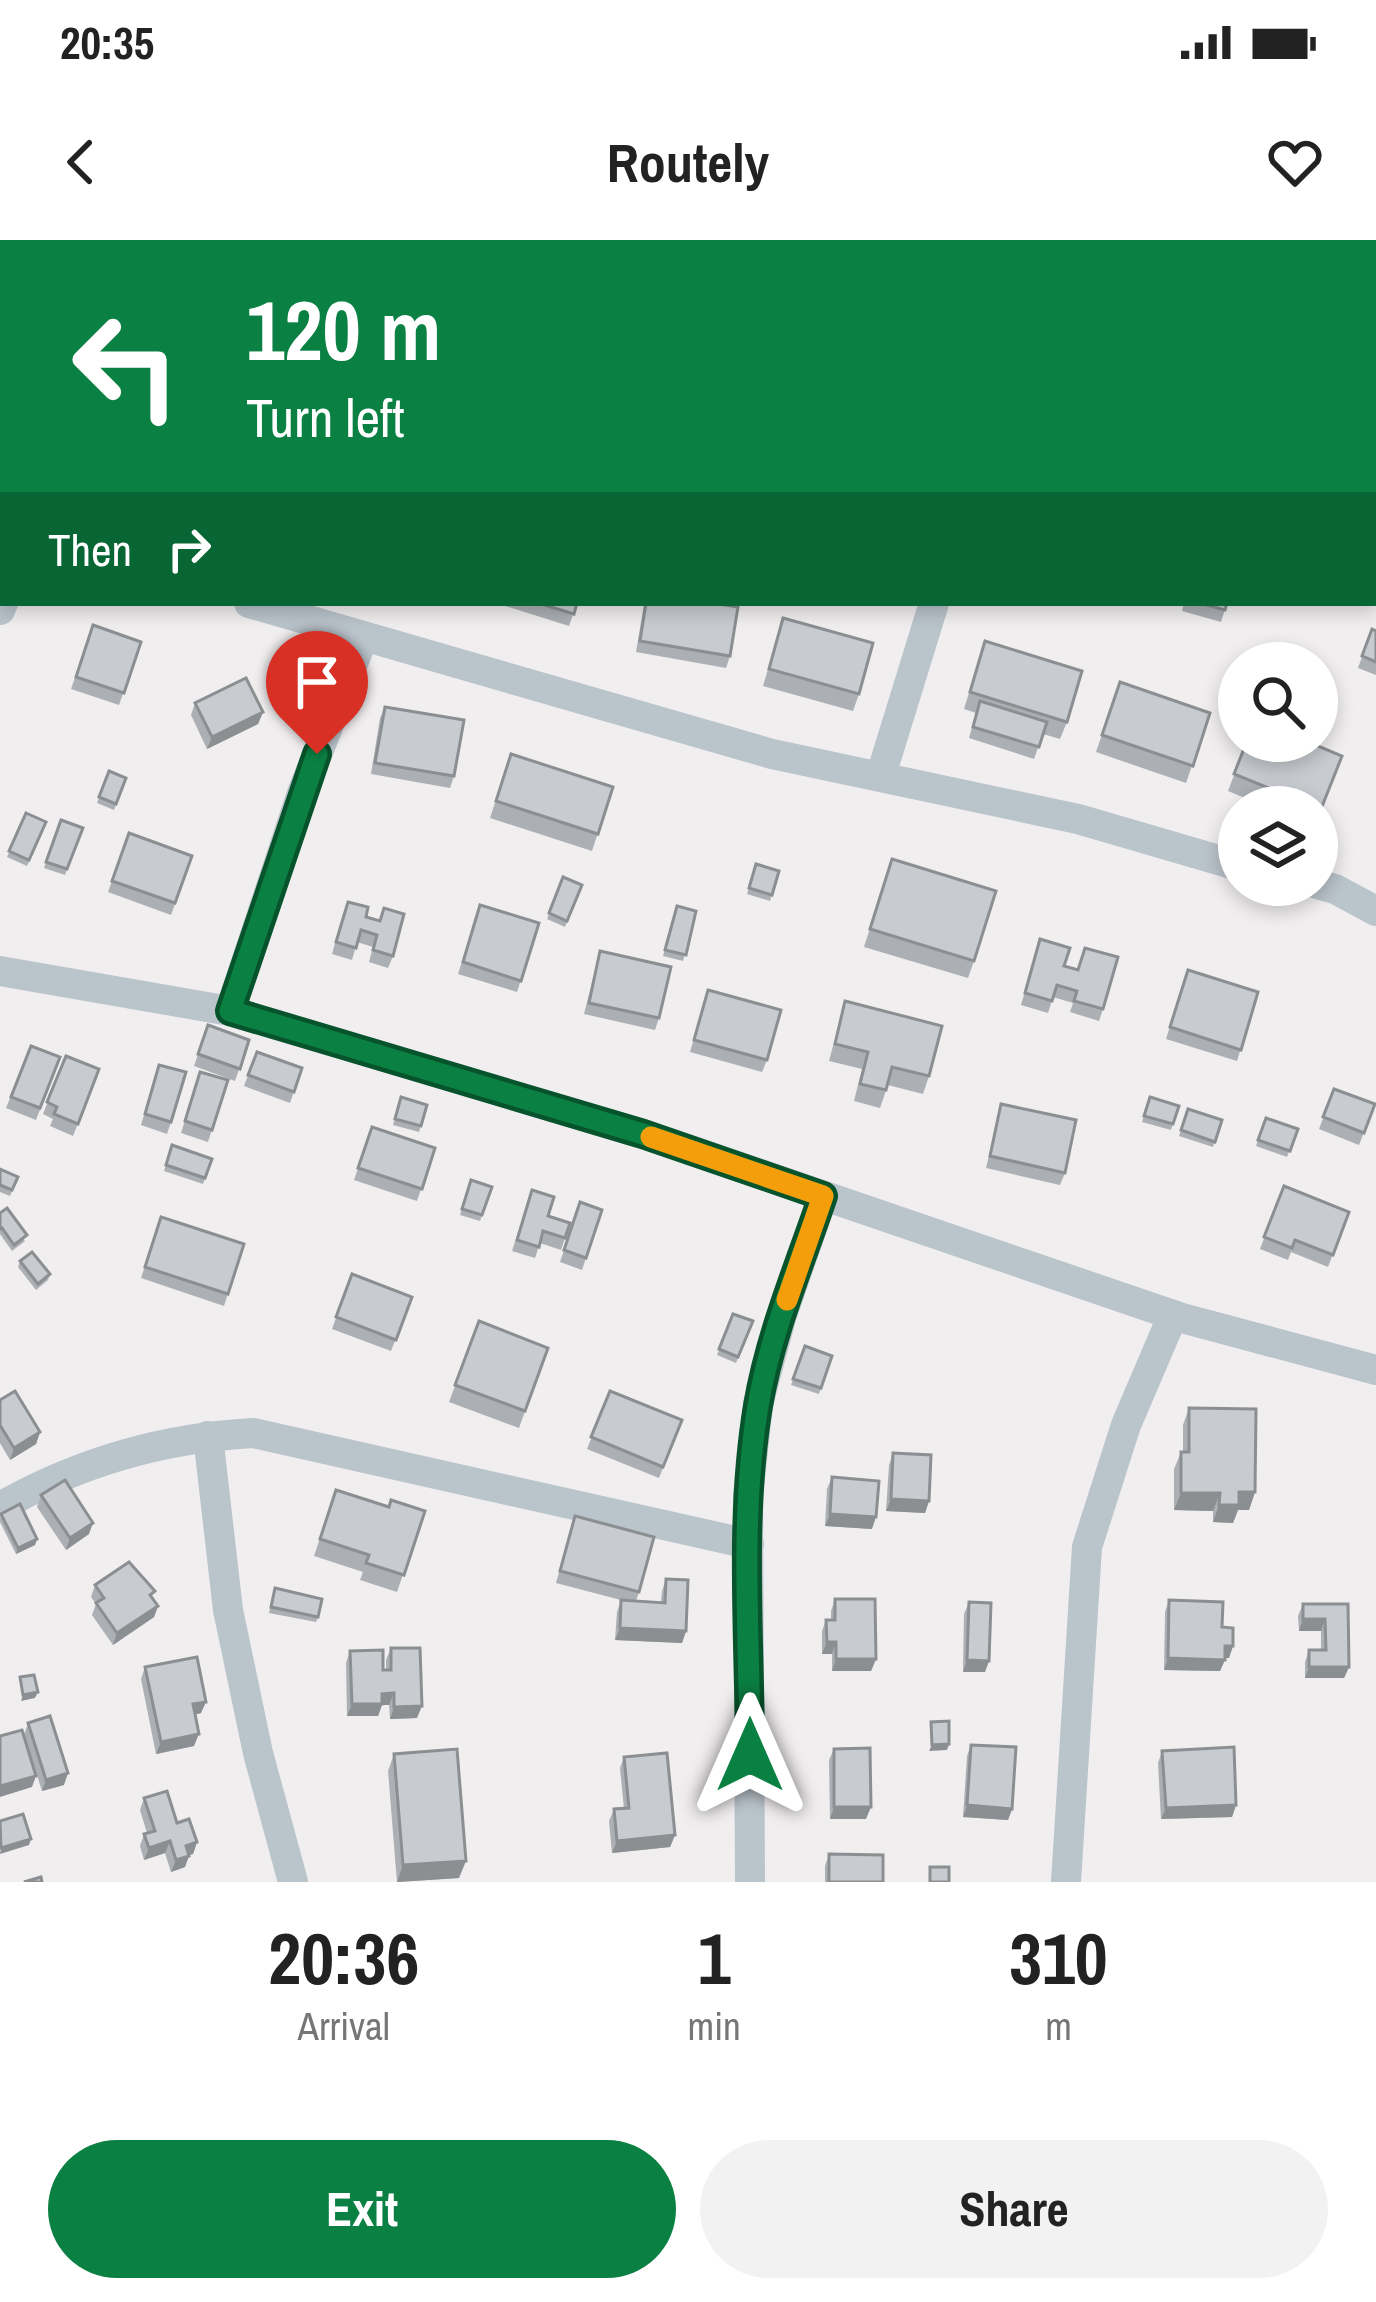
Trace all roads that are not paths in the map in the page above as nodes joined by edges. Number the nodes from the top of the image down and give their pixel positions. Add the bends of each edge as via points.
1 (259, 606) edge
2 (933, 606) edge
3 (362, 638) junction
4 (881, 775) junction
5 (1218, 860) edge
6 (1338, 891) edge
7 (1376, 911) edge
8 (0, 971) edge
9 (230, 1011) junction
10 (823, 1196) junction
11 (1173, 1315) junction
12 (1376, 1370) edge
13 (208, 1436) junction
14 (0, 1507) edge
15 (749, 1544) junction
16 (292, 1882) edge
17 (750, 1882) edge
18 (1066, 1882) edge

1 - 3 street
2 - 4 street
3 - 4 street via 772,754
3 - 9 street
4 - 5 street
6 - 7 street
8 - 9 street
9 - 10 street
10 - 11 street
10 - 15 street via 758,1404
11 - 12 street
11 - 18 street via 1126,1425 1088,1547
13 - 14 street via 145,1446 47,1480
13 - 15 street via 253,1433
13 - 16 street via 228,1610
15 - 17 street

